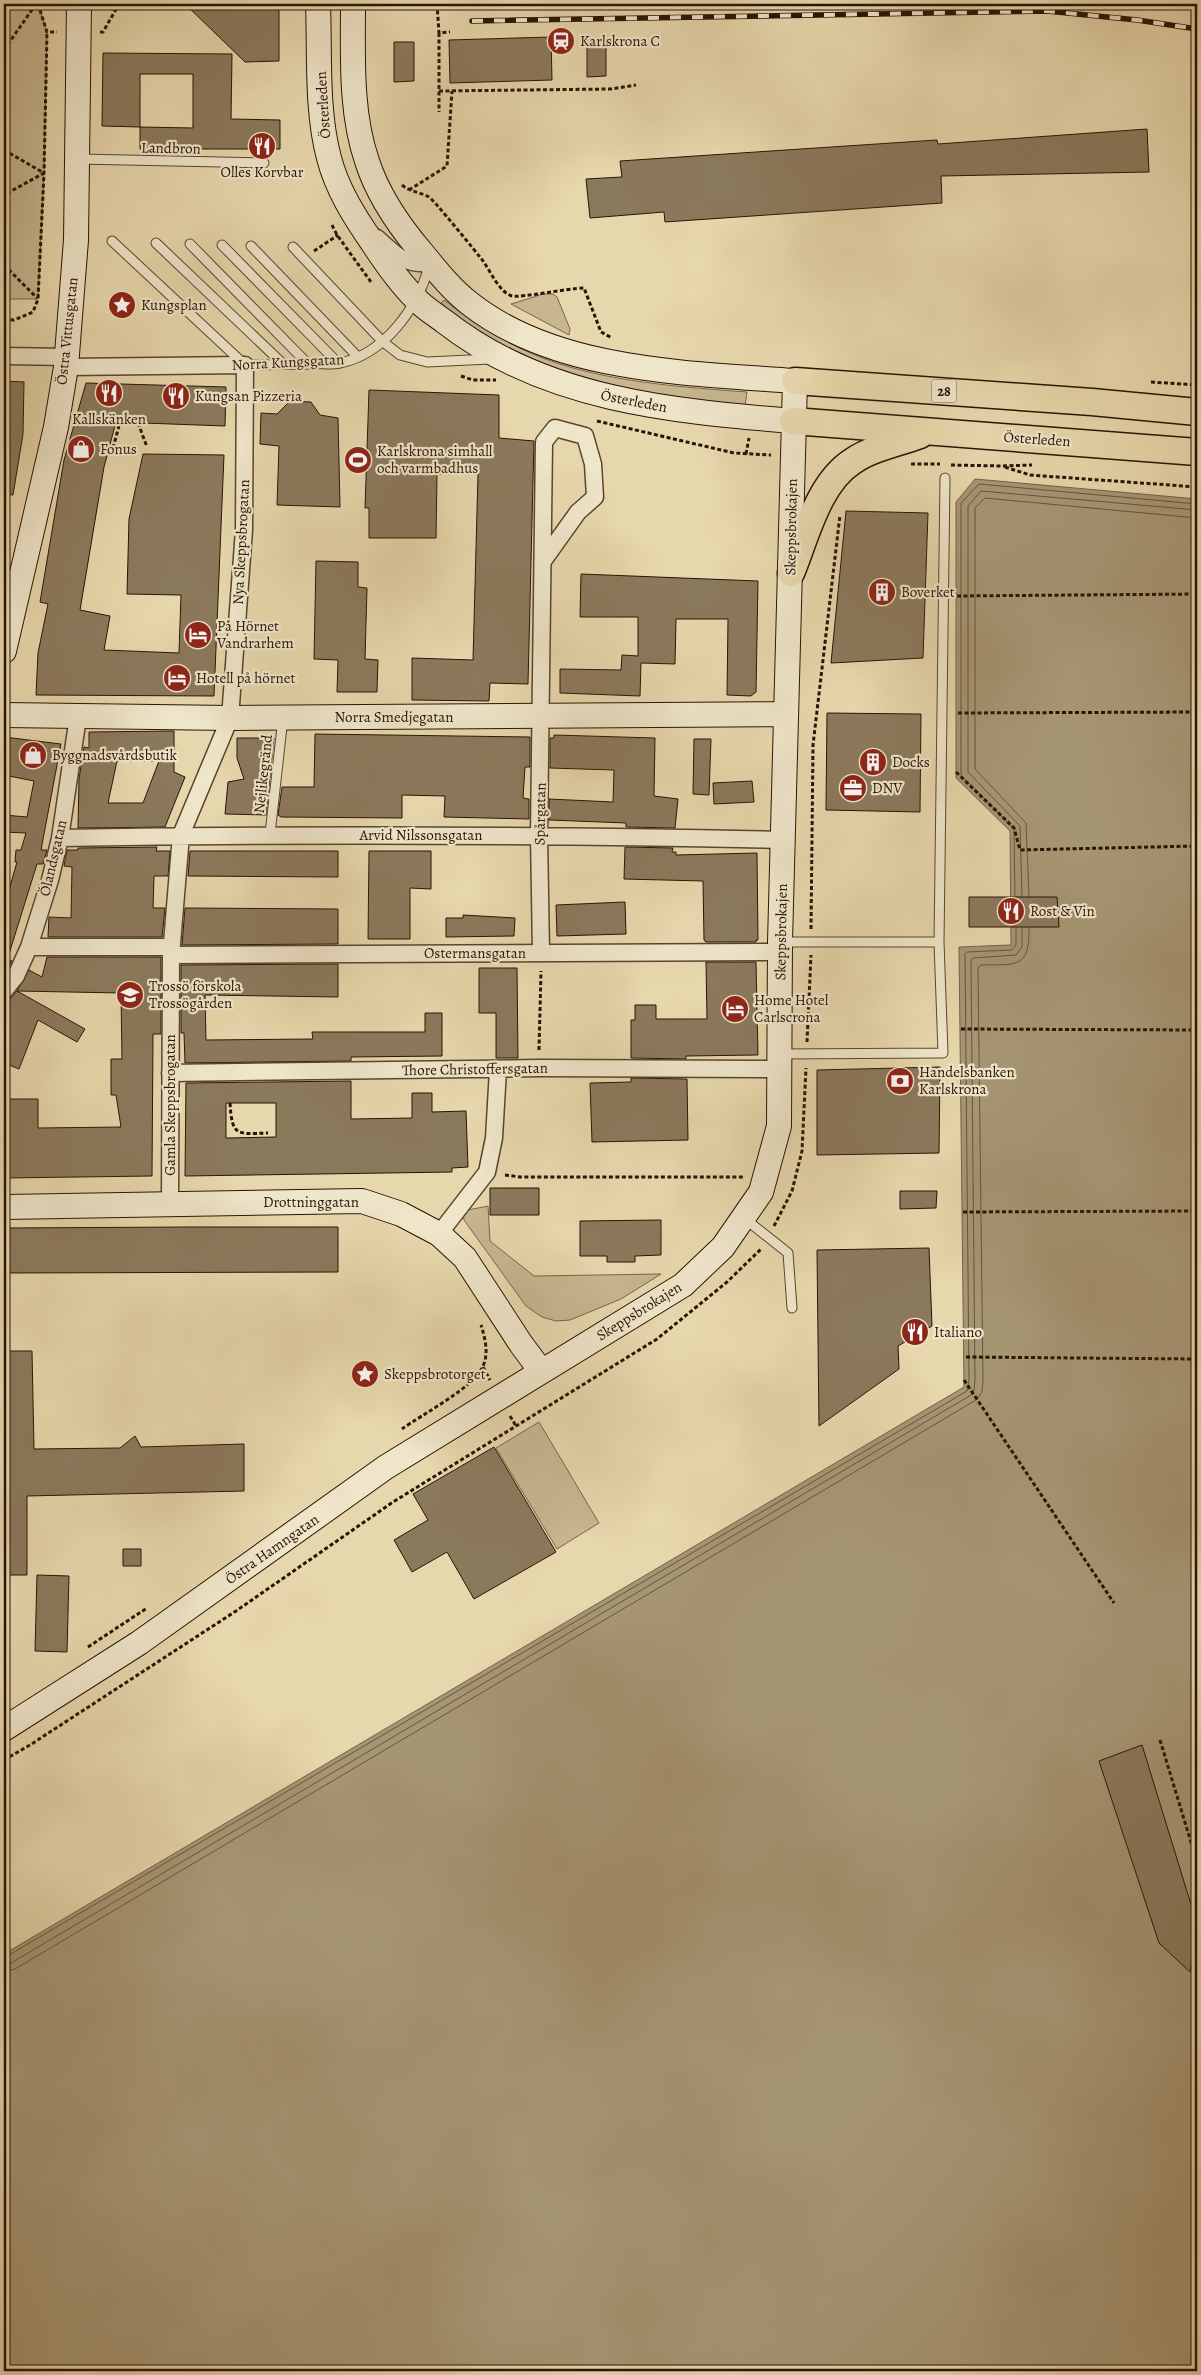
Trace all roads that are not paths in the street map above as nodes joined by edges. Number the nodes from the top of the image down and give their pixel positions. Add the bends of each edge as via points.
1 (79, 4) edge
2 (318, 4) edge
3 (353, 4) edge
4 (78, 160) junction
5 (264, 163) dead end
6 (112, 242) dead end
7 (156, 243) dead end
8 (190, 244) dead end
9 (222, 245) dead end
10 (251, 246) dead end
11 (293, 247) dead end
12 (403, 259) junction
13 (430, 263) junction
14 (416, 300) junction
15 (382, 342) junction
16 (4, 356) edge
17 (358, 357) junction
18 (500, 358) junction
19 (66, 362) junction
20 (338, 363) junction
21 (283, 364) junction
22 (308, 364) junction
23 (244, 365) junction
24 (795, 381) junction
25 (1197, 412) edge
26 (793, 421) junction
27 (930, 431) junction
28 (1197, 452) edge
29 (945, 478) dead end
30 (543, 561) junction
31 (791, 573) junction
32 (4, 651) edge
33 (785, 714) junction
34 (4, 715) edge
35 (542, 716) junction
36 (78, 717) junction
37 (230, 718) junction
38 (283, 718) junction
39 (270, 834) junction
40 (181, 835) junction
41 (539, 835) junction
42 (60, 838) junction
43 (782, 840) junction
44 (939, 942) junction
45 (29, 946) junction
46 (780, 947) junction
47 (171, 951) junction
48 (541, 953) junction
49 (4, 991) edge
50 (780, 1062) junction
51 (498, 1070) junction
52 (170, 1073) junction
53 (170, 1203) junction
54 (4, 1207) edge
55 (743, 1218) junction
56 (439, 1234) junction
57 (792, 1308) dead end
58 (541, 1371) junction
59 (4, 1729) edge

1 - 4 street, Östra Vittusgatan
2 - 12 street, Österleden via 322,125 329,160 358,222
3 - 12 street, Österleden via 357,122 366,160 386,204
4 - 5 lane, Landbron
4 - 19 street, Östra Vittusgatan via 76,240
6 - 23 lane
7 - 21 lane
8 - 22 lane
9 - 20 lane
10 - 17 lane
11 - 15 lane
12 - 13 street, Österleden
12 - 14 street, Österleden
13 - 14 lane, Norra Kungsgatan
13 - 24 street, Österleden via 453,289 486,316 543,343 605,361 680,372
14 - 15 lane, Norra Kungsgatan
14 - 18 street, Österleden via 465,338
15 - 17 lane, Norra Kungsgatan
15 - 18 lane via 400,355 427,362
16 - 19 street, Norra Kungsgatan
17 - 20 lane, Norra Kungsgatan
18 - 26 street, Österleden via 542,378 626,401
19 - 23 street, Norra Kungsgatan
19 - 32 street, Östra Vittusgatan via 56,428
20 - 22 lane, Norra Kungsgatan
21 - 22 lane, Norra Kungsgatan
21 - 23 lane, Norra Kungsgatan
23 - 37 street, Nya Skeppsbrogatan via 244,530
24 - 25 main road, Österleden / 28
24 - 26 street, Skeppsbrokajen
26 - 27 main road, Österleden
26 - 31 street, Skeppsbrokajen
27 - 28 main road, Österleden
27 - 31 main road via 853,460 836,473 821,500
29 - 44 lane
30 - 30 street, Spårgatan via 578,512 595,497 594,464 585,436 555,428 544,442
30 - 35 street, Spårgatan
31 - 33 street, Skeppsbrokajen
33 - 35 street, Norra Smedjegatan
33 - 43 street, Skeppsbrokajen
34 - 36 street, Norra Smedjegatan
35 - 38 street, Norra Smedjegatan
35 - 41 street, Spårgatan
36 - 37 street, Norra Smedjegatan
36 - 42 street, Ölandsgatan
37 - 38 street, Norra Smedjegatan
37 - 40 street, Gamla Skeppsbrogatan
38 - 39 lane, Nejlikegränd
39 - 40 street, Arvid Nilssonsgatan
39 - 41 street, Arvid Nilssonsgatan
40 - 42 street, Arvid Nilssonsgatan
40 - 47 street, Gamla Skeppsbrogatan
41 - 43 street, Arvid Nilssonsgatan
41 - 48 street, Spårgatan
42 - 45 street, Ölandsgatan
43 - 46 street, Skeppsbrokajen
44 - 46 lane via 811,942
44 - 50 lane via 943,1053 807,1054
45 - 47 street, Ostermansgatan
45 - 49 street, Ölandsgatan via 16,976
46 - 48 street, Ostermansgatan
46 - 50 street, Skeppsbrokajen
47 - 48 street, Ostermansgatan
47 - 52 street, Gamla Skeppsbrogatan
50 - 51 street, Thore Christoffersgatan
50 - 55 street, Skeppsbrokajen via 779,1126 761,1192
51 - 52 street, Thore Christoffersgatan
51 - 56 street via 494,1138 487,1172
52 - 53 street, Gamla Skeppsbrogatan
53 - 54 street, Drottninggatan
53 - 56 street, Drottninggatan via 362,1200 401,1214
55 - 57 lane via 788,1253
55 - 58 street, Skeppsbrokajen via 723,1248 683,1285
56 - 58 street, Drottninggatan via 465,1258
58 - 59 street, Östra Hamngatan via 386,1467 139,1643

